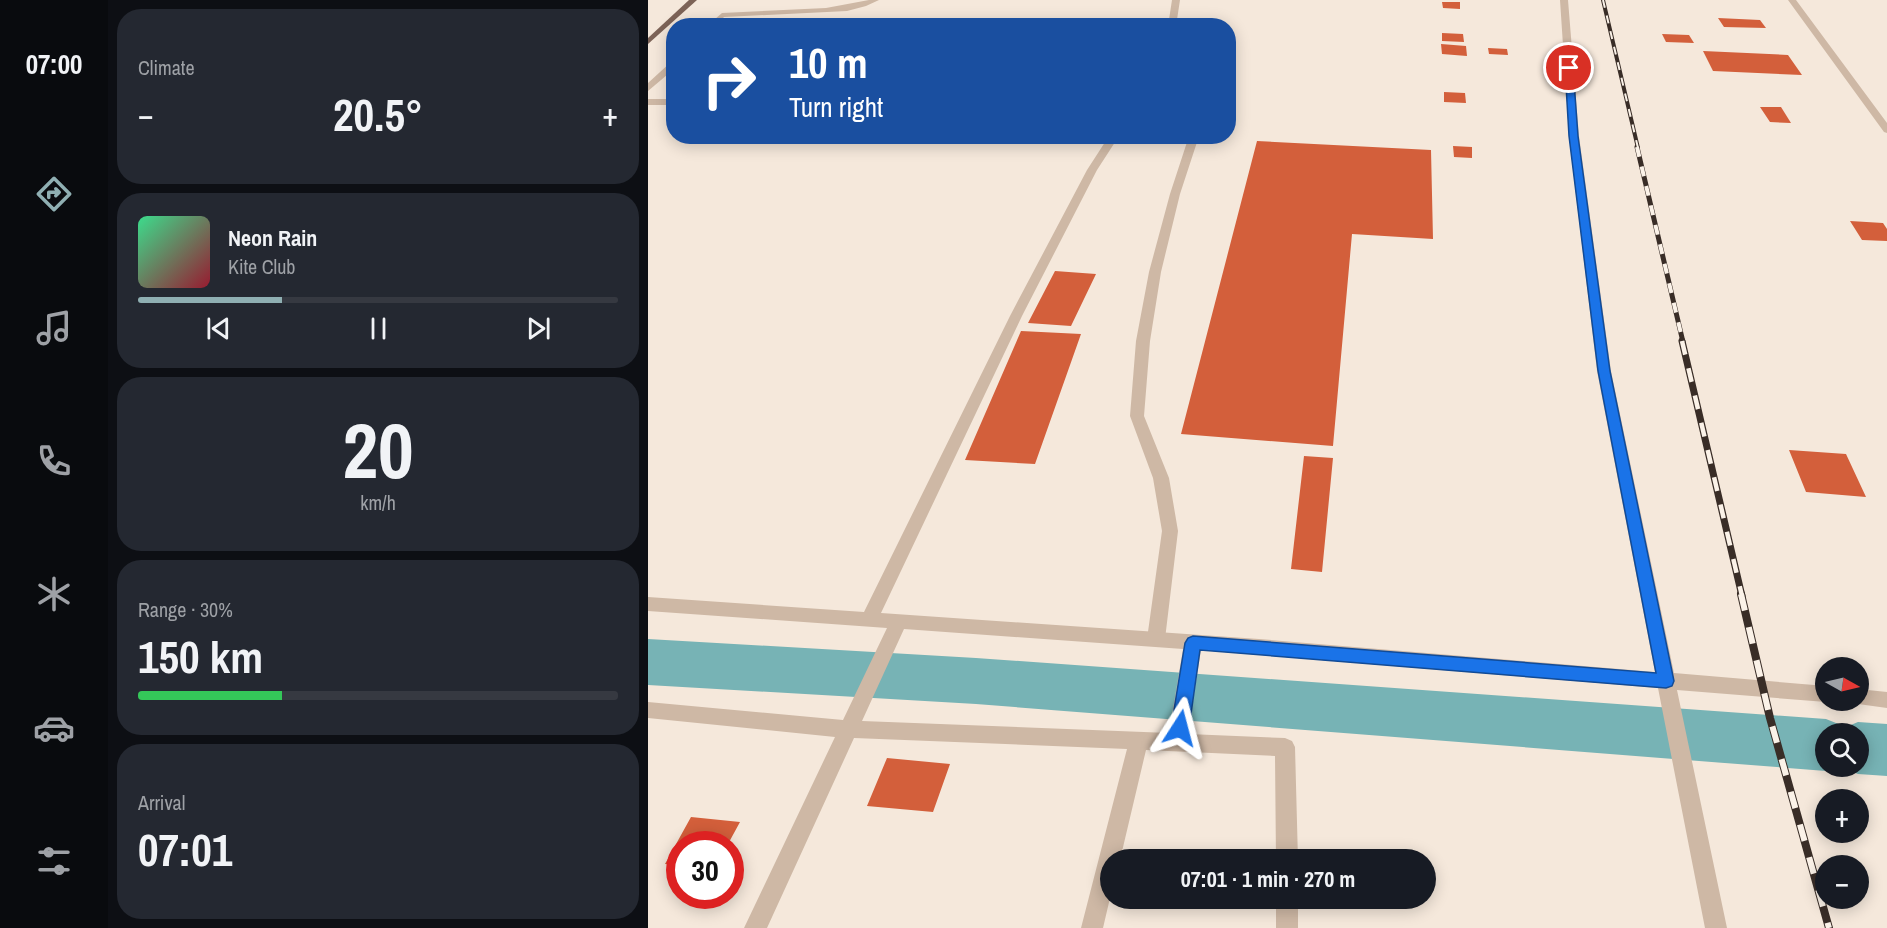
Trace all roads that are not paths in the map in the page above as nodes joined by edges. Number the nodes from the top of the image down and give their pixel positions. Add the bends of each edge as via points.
1 (693, 0) edge
2 (875, 0) edge
3 (1176, 0) edge
4 (1564, 0) edge
5 (1792, 0) edge
6 (674, 18) edge
7 (719, 18) edge
8 (1173, 18) edge
9 (666, 25) edge
10 (648, 42) edge
11 (666, 71) edge
12 (648, 88) edge
13 (648, 102) edge
14 (666, 102) edge
15 (1887, 130) edge
16 (1109, 144) edge
17 (1191, 144) edge
18 (648, 604) edge
19 (869, 620) junction
20 (895, 628) junction
21 (1156, 639) junction
22 (1192, 650) junction
23 (1666, 681) junction
24 (1815, 693) edge
25 (1869, 698) edge
26 (1887, 700) edge
27 (648, 710) edge
28 (847, 729) junction
29 (1139, 741) junction
30 (1177, 743) junction
31 (1287, 849) edge
32 (1287, 909) edge
33 (755, 928) edge
34 (1092, 928) edge
35 (1287, 928) edge
36 (1716, 928) edge

1 - 6 main road
2 - 7 street via 868,5 831,10
3 - 8 street
4 - 23 street via 1574,136 1604,371
5 - 15 street
9 - 10 main road
11 - 12 street
13 - 14 street
16 - 19 street via 1016,316
17 - 21 street via 1155,272 1143,341 1137,416 1161,478 1170,531
18 - 19 street
19 - 20 street
20 - 21 street
20 - 28 street
21 - 22 street
22 - 23 street
22 - 30 street
23 - 24 street
23 - 36 street
25 - 26 street
27 - 28 street
28 - 29 street
28 - 33 street
29 - 30 street
29 - 34 street
30 - 31 street via 1285,747
32 - 35 street

